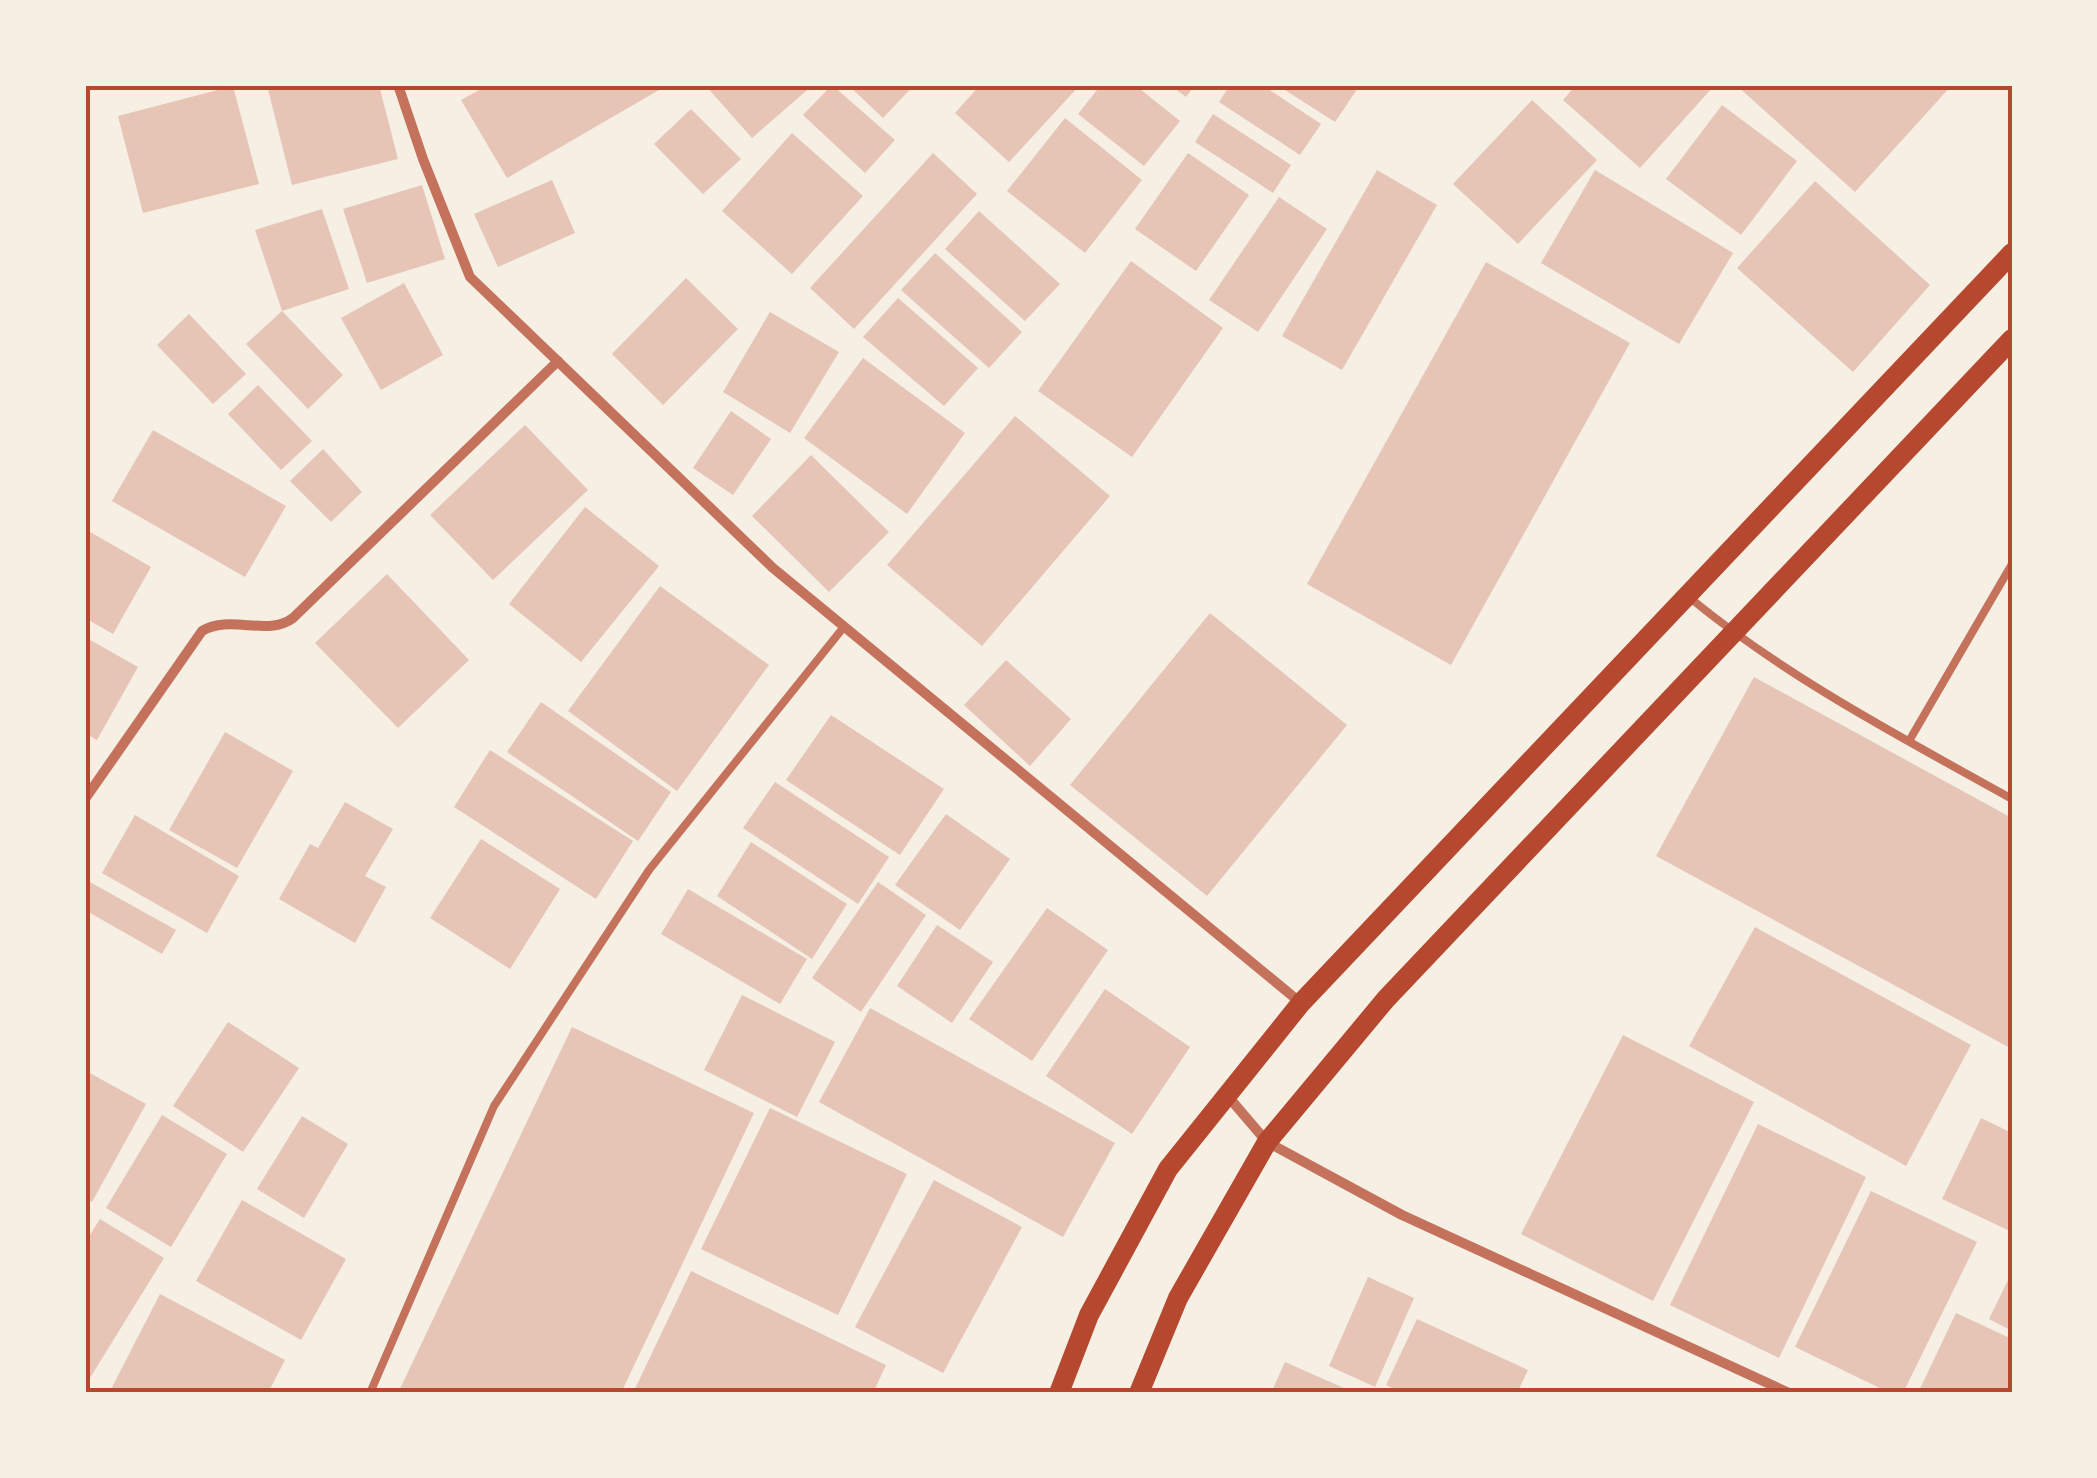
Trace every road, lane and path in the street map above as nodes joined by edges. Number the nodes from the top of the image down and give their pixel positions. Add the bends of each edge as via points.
1 (398, 85) edge
2 (2012, 254) edge
3 (2012, 338) edge
4 (558, 361) junction
5 (2012, 564) edge
6 (1689, 597) junction
7 (843, 628) junction
8 (1732, 633) junction
9 (1909, 741) junction
10 (85, 798) edge
11 (2012, 799) edge
12 (1301, 1003) junction
13 (1226, 1094) junction
14 (1268, 1142) junction
15 (370, 1393) edge
16 (1059, 1393) edge
17 (1139, 1393) edge
18 (1789, 1393) edge

1 - 4 street via 470,276
2 - 6 main road
3 - 8 main road
4 - 7 street
4 - 10 street via 293,618 275,625 222,623 202,631
5 - 9 lane
6 - 8 lane
6 - 12 main road
7 - 12 street
7 - 15 lane via 649,870 494,1106
8 - 9 lane
8 - 14 main road via 1386,999
9 - 11 lane
12 - 13 main road
13 - 14 street
13 - 16 main road via 1168,1168 1089,1315
14 - 17 main road via 1178,1298
14 - 18 street via 1402,1216

